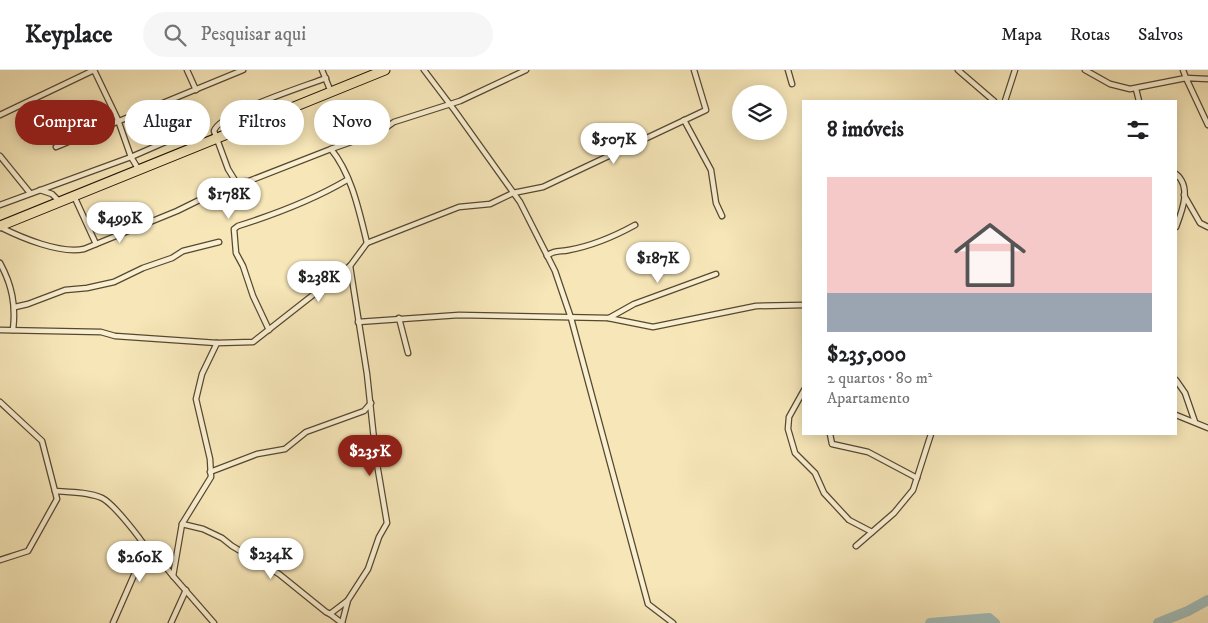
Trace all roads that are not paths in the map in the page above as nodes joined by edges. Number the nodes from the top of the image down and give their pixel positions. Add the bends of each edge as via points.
1 (94, 70) edge
2 (187, 70) edge
3 (243, 70) edge
4 (322, 70) edge
5 (385, 70) edge
6 (424, 70) edge
7 (526, 70) edge
8 (694, 70) edge
9 (788, 70) edge
10 (958, 70) edge
11 (1016, 70) edge
12 (1086, 70) edge
13 (1183, 70) edge
14 (326, 78) junction
15 (1186, 78) junction
16 (1208, 79) edge
17 (792, 84) dead end
18 (1136, 88) junction
19 (196, 90) junction
20 (331, 92) junction
21 (993, 100) edge
22 (1005, 100) edge
23 (1139, 100) edge
24 (449, 103) junction
25 (0, 115) edge
26 (118, 120) junction
27 (684, 120) junction
28 (1208, 126) edge
29 (218, 138) junction
30 (158, 145) edge
31 (56, 147) dead end
32 (330, 149) junction
33 (0, 156) edge
34 (131, 156) junction
35 (139, 170) junction
36 (1177, 175) edge
37 (347, 180) junction
38 (236, 182) junction
39 (40, 190) junction
40 (30, 193) junction
41 (513, 193) junction
42 (1184, 195) junction
43 (74, 196) junction
44 (60, 202) junction
45 (0, 205) edge
46 (722, 216) dead end
47 (1177, 223) edge
48 (635, 225) dead end
49 (0, 226) edge
50 (1208, 227) edge
51 (219, 242) dead end
52 (367, 243) junction
53 (96, 244) junction
54 (547, 256) junction
55 (0, 263) edge
56 (350, 266) junction
57 (716, 274) dead end
58 (802, 305) edge
59 (15, 307) junction
60 (400, 318) junction
61 (571, 318) junction
62 (608, 318) junction
63 (358, 322) junction
64 (0, 330) edge
65 (13, 330) junction
66 (269, 330) junction
67 (217, 343) junction
68 (408, 353) dead end
69 (1177, 381) edge
70 (802, 394) edge
71 (0, 402) edge
72 (371, 404) junction
73 (1177, 415) edge
74 (1195, 422) junction
75 (1208, 428) edge
76 (830, 435) edge
77 (931, 435) edge
78 (210, 472) junction
79 (917, 478) junction
80 (56, 491) junction
81 (182, 524) junction
82 (872, 532) junction
83 (856, 546) dead end
84 (147, 549) junction
85 (0, 560) edge
86 (173, 576) junction
87 (186, 590) junction
88 (348, 600) junction
89 (330, 614) junction
90 (113, 623) edge
91 (171, 623) edge
92 (214, 623) edge
93 (342, 623) edge
94 (672, 623) edge

1 - 25 street
1 - 26 street
2 - 19 street
3 - 19 street
4 - 14 street
5 - 20 highway
6 - 24 street
7 - 24 street
8 - 27 street via 706,110
9 - 17 street
10 - 21 street
11 - 22 street
12 - 18 street via 1110,84
13 - 15 street
14 - 20 street
14 - 29 street via 248,107 221,121 214,130
15 - 16 street
15 - 18 street
15 - 28 street
18 - 23 street
19 - 26 street
20 - 29 highway
24 - 32 street
24 - 41 street
26 - 31 street
26 - 34 street
27 - 41 street via 543,188
27 - 46 street via 711,170 714,196
29 - 35 highway
29 - 38 street
30 - 34 street
32 - 37 street
32 - 38 street via 249,181
33 - 40 street
34 - 35 street
34 - 39 street
35 - 43 highway
36 - 42 street via 1183,182
37 - 52 street via 357,200
37 - 66 street via 234,229 236,253
38 - 53 street via 177,211
39 - 40 street
39 - 44 street via 52,194
40 - 45 street
41 - 52 street via 490,204 450,210
41 - 54 street
42 - 47 street
42 - 50 street via 1200,223
43 - 44 highway
43 - 53 street
44 - 49 highway
48 - 54 street via 585,246
49 - 53 street via 63,250 73,251
51 - 59 street via 183,251 114,282 65,290
52 - 56 street
54 - 61 street
55 - 59 street via 9,280
56 - 63 street
56 - 66 street
57 - 62 street via 634,304
58 - 62 street via 756,306 653,327
59 - 65 street
60 - 61 street via 459,315
60 - 63 street
60 - 68 street
61 - 62 street
61 - 94 street via 648,604
63 - 72 street
64 - 65 street
65 - 67 street via 101,332 115,336
66 - 67 street via 253,342
67 - 78 street via 202,374 196,399
69 - 74 street via 1185,393
70 - 82 street via 789,417 788,429 795,453 815,473 824,493 849,520
71 - 80 street via 42,441
72 - 78 street via 364,411 306,432 285,449 257,454
72 - 88 street via 387,524 368,569
73 - 74 street
74 - 75 street
76 - 79 street via 832,444 868,452
77 - 79 street
78 - 81 street
79 - 82 street via 915,486 894,513
80 - 84 street via 105,500 141,538
80 - 85 street via 57,499 28,551
81 - 86 street
81 - 89 street via 222,538 279,574
82 - 83 street
84 - 86 street
84 - 90 street
86 - 87 street
87 - 91 street
87 - 92 street
88 - 89 street
88 - 93 street
89 - 93 street

